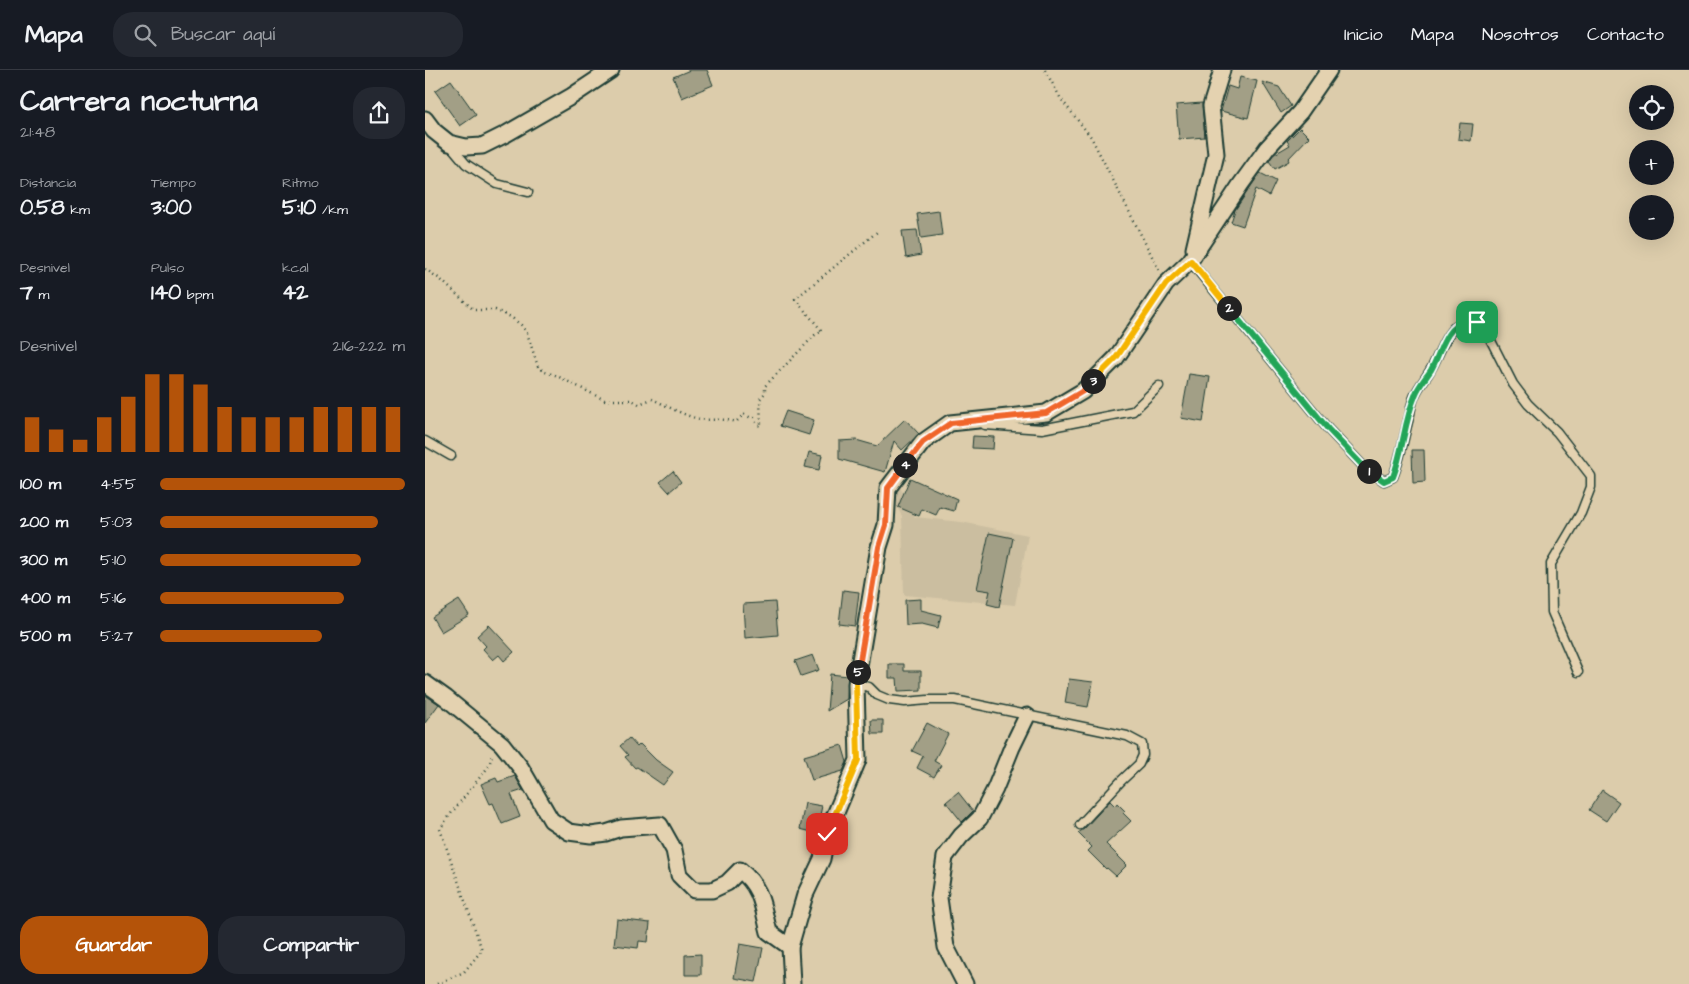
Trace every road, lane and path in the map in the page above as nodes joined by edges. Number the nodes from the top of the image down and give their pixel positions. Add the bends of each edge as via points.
1 (611, 70) edge
2 (1045, 70) edge
3 (1222, 70) edge
4 (1329, 70) edge
5 (425, 119) edge
6 (449, 143) junction
7 (528, 192) dead end
8 (877, 232) dead end
9 (1191, 261) junction
10 (425, 269) edge
11 (1166, 284) junction
12 (1159, 386) dead end
13 (951, 423) junction
14 (425, 441) edge
15 (451, 456) dead end
16 (1578, 672) dead end
17 (425, 683) edge
18 (856, 684) junction
19 (1027, 716) junction
20 (497, 740) junction
21 (1080, 825) dead end
22 (790, 947) junction
23 (437, 984) edge
24 (792, 984) edge
25 (965, 984) edge

1 - 6 street via 490,143 466,148
2 - 11 path via 1061,99 1091,138
3 - 9 street via 1211,106 1216,154
4 - 9 street via 1301,112 1267,148
5 - 6 street via 433,131
6 - 7 lane via 466,164 497,184
8 - 10 path via 795,298 822,331 765,386 765,393 760,399 761,426 745,414 736,422 728,419 715,421 698,419 653,399 639,404 632,400 605,400 545,372 538,367 527,333 511,317 495,310 474,310
9 - 11 street
9 - 16 lane via 1328,429 1364,467 1384,481 1393,477 1415,395 1451,330 1471,321 1484,327 1527,404 1557,432 1591,476 1591,487 1581,513 1551,564 1553,612
11 - 13 street via 1116,358 1083,391 1046,413
12 - 13 lane via 1133,412 1042,429
13 - 18 street via 923,442 888,488 886,525 879,547
14 - 15 lane
17 - 20 street
18 - 19 lane via 869,687 877,696 889,700 955,700
18 - 22 street via 858,760 827,834 822,859 805,895
19 - 21 lane via 1078,724 1127,736 1142,744 1143,755 1139,764
19 - 25 street via 980,818 945,857 939,898 946,947
20 - 22 street via 521,768 551,820 569,832 591,835 607,834 621,828 660,825 674,850 679,875 694,890 712,890 727,883 740,870 751,878 758,890 769,932
20 - 23 path via 489,766 440,829 482,950 464,972
22 - 24 street

